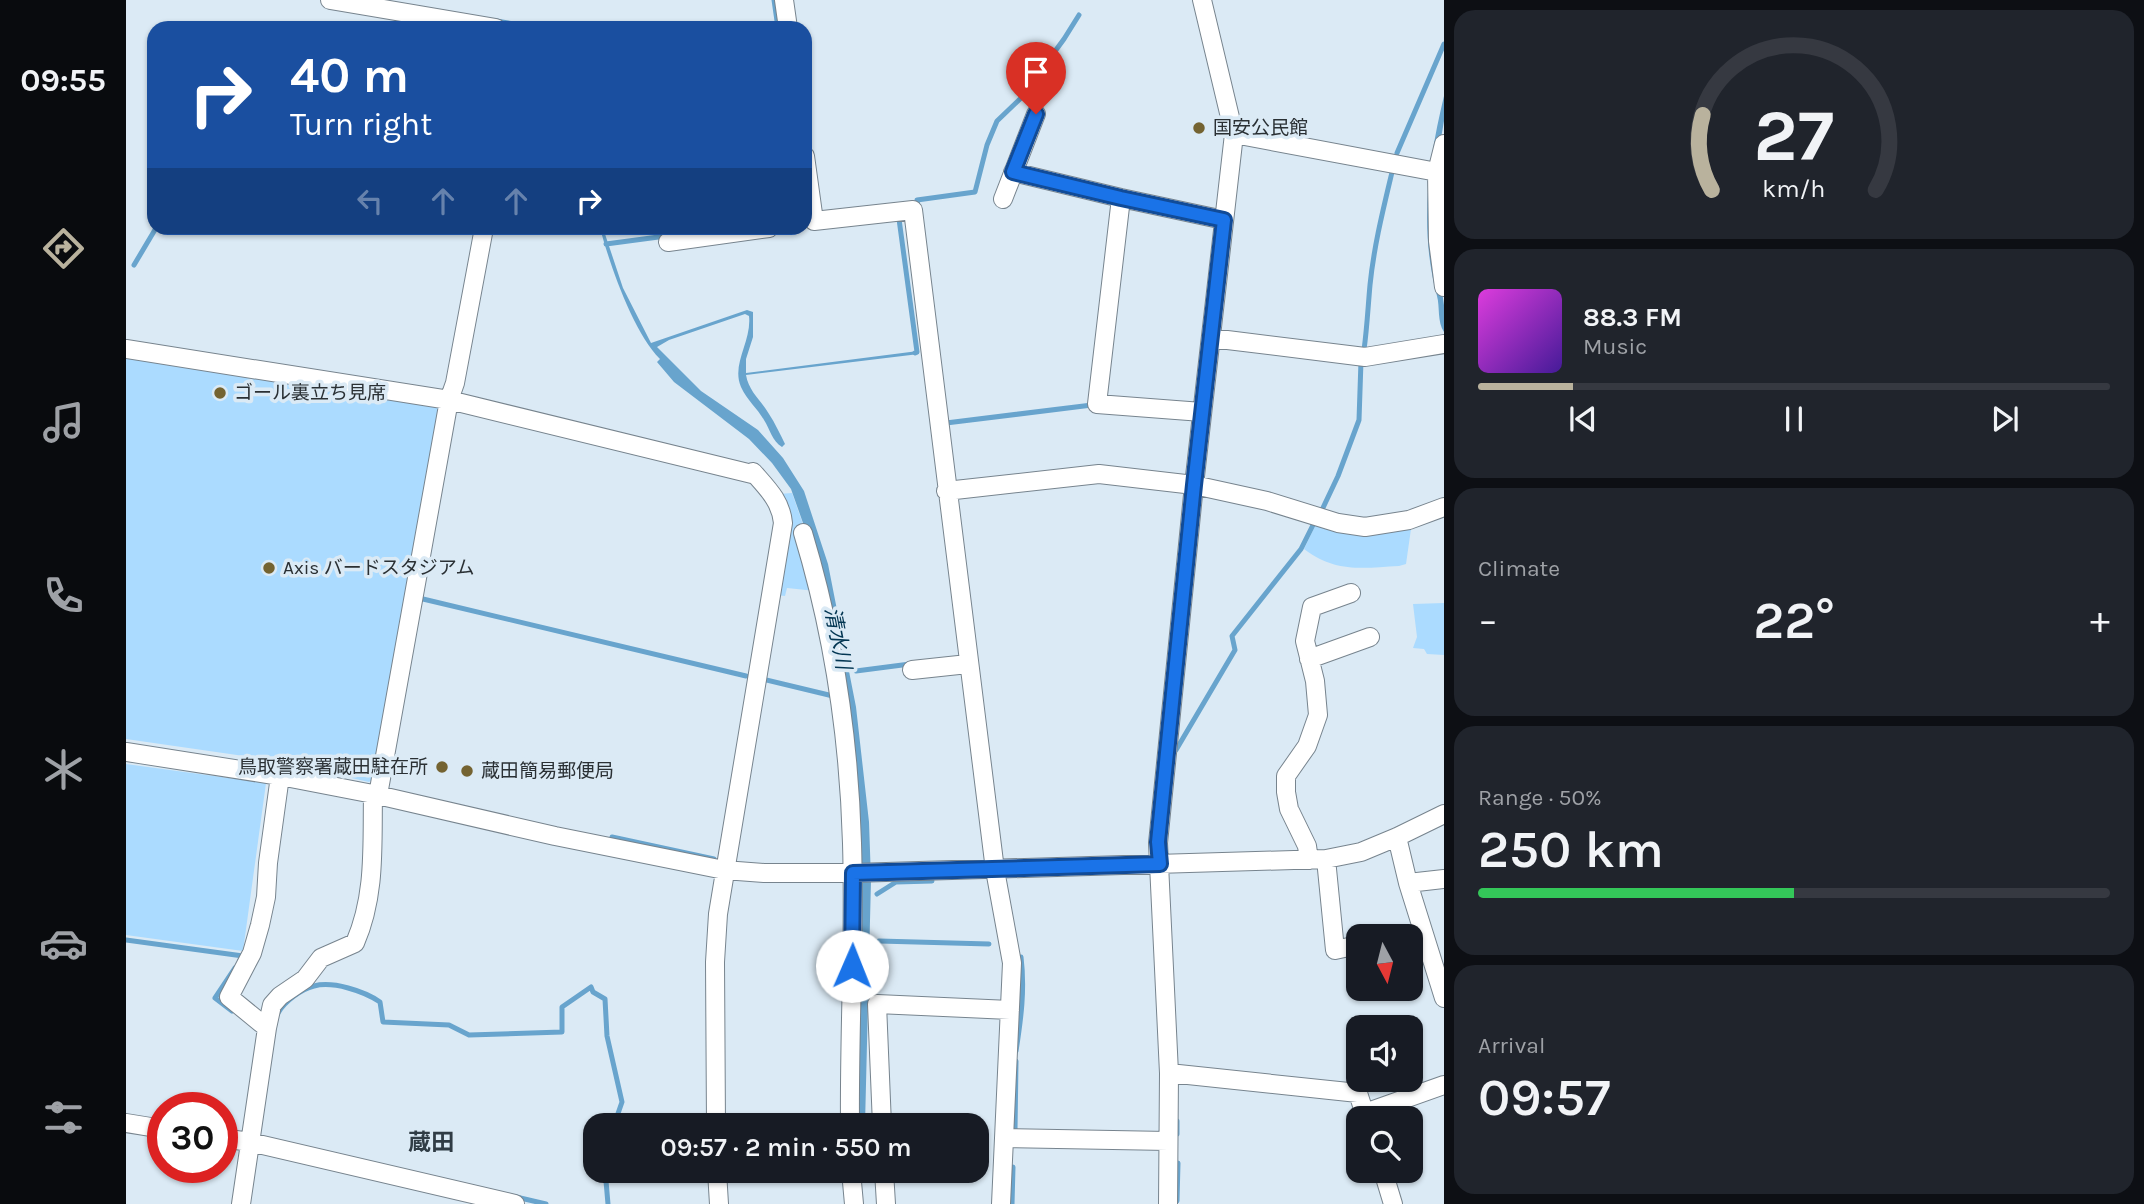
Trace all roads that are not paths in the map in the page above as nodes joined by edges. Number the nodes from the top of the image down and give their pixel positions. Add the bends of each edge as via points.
1 (330, 0) edge
2 (784, 0) edge
3 (1202, 0) edge
4 (454, 21) edge
5 (787, 21) edge
6 (1036, 114) dead end
7 (1234, 134) junction
8 (1444, 144) edge
9 (1013, 172) junction
10 (1437, 172) junction
11 (1121, 198) junction
12 (1003, 199) dead end
13 (1224, 220) junction
14 (812, 222) edge
15 (483, 235) edge
16 (718, 235) edge
17 (668, 242) dead end
18 (1444, 287) edge
19 (1211, 338) junction
20 (1444, 344) edge
21 (126, 349) edge
22 (449, 400) junction
23 (1202, 412) junction
24 (1194, 485) junction
25 (946, 491) junction
26 (1444, 507) edge
27 (803, 533) dead end
28 (1351, 593) dead end
29 (1370, 637) dead end
30 (1309, 659) junction
31 (968, 664) junction
32 (912, 670) dead end
33 (126, 752) edge
34 (280, 776) junction
35 (375, 794) junction
36 (1444, 814) edge
37 (1398, 837) junction
38 (1317, 859) junction
39 (1160, 864) junction
40 (724, 870) junction
41 (995, 870) junction
42 (853, 873) junction
43 (1444, 878) edge
44 (1408, 883) junction
45 (1421, 924) edge
46 (1423, 932) edge
47 (1346, 948) edge
48 (1444, 998) edge
49 (1010, 1010) junction
50 (267, 1028) junction
51 (1169, 1073) junction
52 (1444, 1085) edge
53 (1362, 1106) edge
54 (1390, 1106) edge
55 (716, 1113) edge
56 (850, 1113) edge
57 (882, 1113) edge
58 (126, 1123) edge
59 (147, 1126) edge
60 (1004, 1138) junction
61 (238, 1140) edge
62 (1168, 1141) junction
63 (250, 1142) junction
64 (718, 1183) edge
65 (852, 1183) edge
66 (885, 1183) edge
67 (1387, 1183) edge
68 (241, 1204) edge
69 (515, 1204) edge
70 (719, 1204) edge
71 (854, 1204) edge
72 (886, 1204) edge
73 (1001, 1204) edge
74 (1168, 1204) edge
75 (1393, 1204) edge

1 - 4 street
2 - 5 street
3 - 7 street
6 - 9 street
7 - 10 street
7 - 13 street
8 - 10 street
9 - 11 street
9 - 12 street
10 - 18 street
11 - 13 street
11 - 23 street via 1097,404
13 - 19 street
14 - 25 street via 913,210
15 - 22 street
16 - 17 street
19 - 20 street via 1365,357
19 - 23 street
21 - 22 street
22 - 35 street
22 - 40 street via 753,473 778,502 783,523
23 - 24 street
24 - 25 street via 1099,474
24 - 26 street via 1351,526 1409,520
24 - 39 street via 1158,842
25 - 31 street
27 - 42 street via 839,695
28 - 30 street via 1312,607 1305,641
29 - 30 street
30 - 38 street via 1318,715 1307,746 1286,776 1286,792 1289,809
31 - 32 street
31 - 41 street
33 - 34 street
34 - 35 street
34 - 50 street via 260,925 252,953 229,997
35 - 40 street
35 - 50 street via 372,882 355,943 321,958 305,979 280,996 272,1006
36 - 37 street
37 - 38 street via 1361,852
37 - 44 street
38 - 39 street
38 - 47 street via 1335,950
39 - 41 street
39 - 51 street
40 - 42 street
40 - 55 street via 715,962
41 - 42 street
41 - 49 street via 1012,963
42 - 56 street
43 - 44 street
44 - 45 street
46 - 48 street
49 - 57 street via 877,1004
49 - 60 street
50 - 63 street
51 - 53 street via 1358,1093
51 - 62 street
52 - 54 street
58 - 59 street
60 - 62 street
60 - 73 street
61 - 63 street
62 - 74 street
63 - 68 street
63 - 69 street
64 - 70 street
65 - 71 street
66 - 72 street
67 - 75 street

